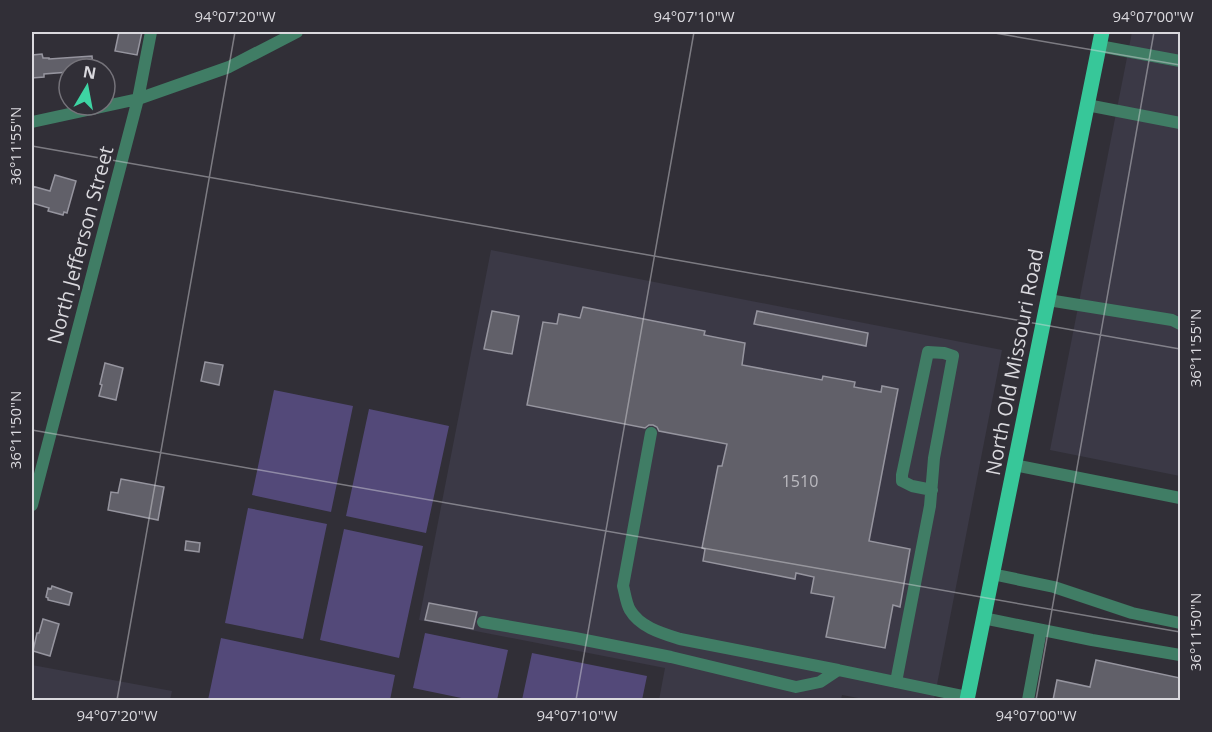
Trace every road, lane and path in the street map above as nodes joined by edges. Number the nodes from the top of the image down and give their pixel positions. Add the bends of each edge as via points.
1 (151, 32) edge
2 (297, 32) edge
3 (1100, 39) edge
4 (1180, 61) edge
5 (138, 99) junction
6 (1087, 105) junction
7 (32, 122) edge
8 (1180, 123) edge
9 (1048, 300) junction
10 (1180, 324) edge
11 (651, 433) dead end
12 (1014, 465) junction
13 (932, 490) junction
14 (1180, 498) edge
15 (32, 505) edge
16 (992, 574) junction
17 (983, 618) junction
18 (483, 622) dead end
19 (1180, 623) edge
20 (1041, 630) junction
21 (1180, 656) edge
22 (838, 670) junction
23 (896, 682) junction
24 (967, 699) edge
25 (1028, 700) edge

1 - 5 street, North Jefferson Street
2 - 5 street via 229,67
3 - 4 street
3 - 6 main road, North Old Missouri Road
5 - 7 street
5 - 15 street, North Jefferson Street
6 - 8 street
6 - 9 main road, North Old Missouri Road
9 - 10 street
9 - 12 main road, North Old Missouri Road
11 - 22 street via 623,586 629,609 658,632 680,639
12 - 14 street
12 - 16 main road, North Old Missouri Road
13 - 13 street via 953,356 928,352 902,481
13 - 23 street
16 - 17 main road, North Old Missouri Road
16 - 19 street via 1054,587 1132,613
17 - 20 street
17 - 24 main road, North Old Missouri Road
18 - 22 street via 671,657 796,687 820,682
20 - 21 street
20 - 25 street
22 - 23 street
23 - 24 street

